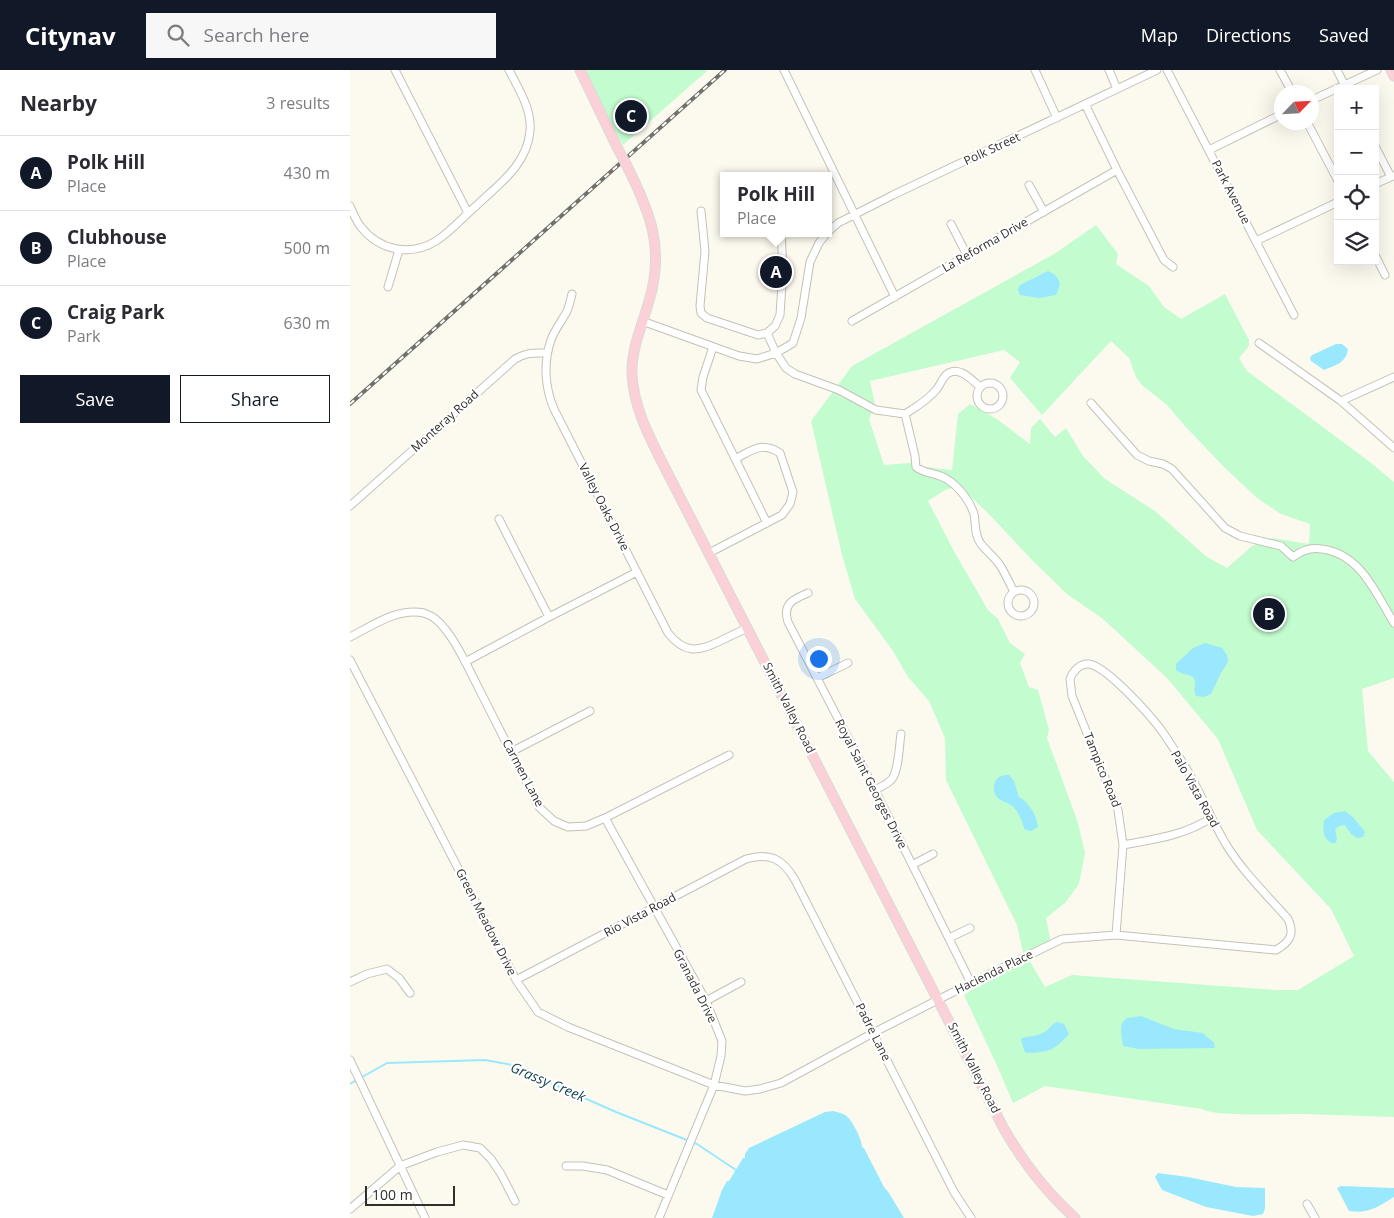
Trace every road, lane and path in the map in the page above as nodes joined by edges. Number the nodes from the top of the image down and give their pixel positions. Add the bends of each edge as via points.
1 (395, 70) edge
2 (509, 70) edge
3 (580, 70) edge
4 (784, 70) edge
5 (1035, 70) edge
6 (1108, 70) edge
7 (1157, 70) edge
8 (1168, 70) edge
9 (1280, 70) edge
10 (1337, 70) edge
11 (1377, 70) edge
12 (1391, 70) edge
13 (1394, 76) edge
14 (1288, 85) edge
15 (1344, 85) edge
16 (1349, 85) edge
17 (1118, 89) junction
18 (1334, 91) edge
19 (1319, 97) edge
20 (1085, 104) junction
21 (1057, 118) junction
22 (1274, 118) edge
23 (1311, 130) edge
24 (1209, 150) junction
25 (1379, 153) edge
26 (1117, 170) junction
27 (1335, 175) edge
28 (1392, 177) edge
29 (1379, 182) edge
30 (1030, 185) dead end
31 (1334, 204) edge
32 (350, 206) edge
33 (702, 211) dead end
34 (1044, 212) junction
35 (468, 213) junction
36 (854, 215) junction
37 (951, 224) dead end
38 (832, 228) edge
39 (780, 237) edge
40 (824, 237) edge
41 (1256, 241) junction
42 (398, 250) junction
43 (967, 255) junction
44 (1379, 264) edge
45 (1173, 267) dead end
46 (1385, 275) dead end
47 (388, 287) dead end
48 (572, 294) dead end
49 (895, 297) junction
50 (1294, 315) dead end
51 (642, 321) junction
52 (852, 321) dead end
53 (766, 333) junction
54 (1259, 343) dead end
55 (713, 347) junction
56 (547, 353) junction
57 (776, 353) junction
58 (1394, 378) edge
59 (980, 387) dead end
60 (1341, 401) junction
61 (1091, 404) dead end
62 (905, 414) junction
63 (1394, 448) edge
64 (735, 459) junction
65 (350, 506) edge
66 (500, 519) dead end
67 (767, 523) junction
68 (709, 553) junction
69 (637, 572) junction
70 (1014, 592) dead end
71 (808, 593) dead end
72 (549, 617) junction
73 (1394, 624) edge
74 (747, 628) junction
75 (350, 637) edge
76 (350, 660) edge
77 (465, 662) junction
78 (848, 663) dead end
79 (1077, 668) joint
80 (817, 678) junction
81 (590, 711) dead end
82 (901, 734) dead end
83 (512, 752) junction
84 (728, 754) dead end
85 (875, 790) junction
86 (605, 818) junction
87 (1211, 818) junction
88 (1123, 845) junction
89 (933, 854) dead end
90 (767, 857) joint
91 (912, 865) junction
92 (654, 908) junction
93 (970, 928) dead end
94 (1116, 935) junction
95 (949, 938) junction
96 (1290, 938) joint
97 (516, 980) junction
98 (350, 982) edge
99 (741, 982) dead end
100 (971, 983) junction
101 (410, 993) dead end
102 (939, 1000) junction
103 (706, 1001) junction
104 (874, 1033) junction
105 (350, 1060) edge
106 (714, 1085) junction
107 (400, 1166) junction
108 (566, 1166) dead end
109 (668, 1195) junction
110 (514, 1201) dead end
111 (1307, 1204) dead end
112 (350, 1209) edge
113 (425, 1218) edge
114 (659, 1218) edge
115 (971, 1218) edge
116 (1075, 1218) edge
117 (1315, 1218) edge

1 - 35 street
2 - 35 street via 530,118 528,144 514,171
3 - 51 main road, Smith Valley Road, bridge via 651,221 655,261 652,289
4 - 36 street
5 - 21 street
6 - 17 street
7 - 17 street, Polk Street
8 - 24 street, Park Avenue
9 - 14 street
10 - 15 street
11 - 16 street
12 - 13 main road
17 - 20 street, Polk Street
18 - 19 street
20 - 21 street, Polk Street
20 - 26 street
21 - 36 street, Polk Street
22 - 24 street
23 - 27 street
24 - 41 street, Park Avenue
25 - 28 street
26 - 34 street, La Reforma Drive
26 - 45 street via 1164,260
28 - 29 street
30 - 34 street
31 - 41 street
32 - 42 street via 366,233
33 - 53 street via 705,251 701,312 716,322 758,335
34 - 43 street, La Reforma Drive
35 - 42 street via 425,247
36 - 38 street, Polk Street
36 - 49 street
37 - 43 street
39 - 53 street via 783,269 780,315 775,326
40 - 57 street, Polk Street via 810,262 801,318 793,343
41 - 50 street, Park Avenue
42 - 47 street
43 - 49 street, La Reforma Drive
44 - 46 street
48 - 56 street, Valley Oaks Drive
49 - 52 street, La Reforma Drive
51 - 55 street, Polk Street
51 - 68 main road, Smith Valley Road via 632,362 639,410
53 - 57 street
54 - 60 street
55 - 57 street, Polk Street via 757,359
55 - 64 street via 701,390
56 - 65 street, Monteray Road via 523,354 515,359
56 - 69 street, Valley Oaks Drive via 550,400
57 - 62 street via 786,368 795,374 839,390 876,410
58 - 60 street
59 - 62 street via 967,375 952,372 921,404
60 - 63 street
61 - 73 street via 1137,455 1172,469 1230,532 1281,546 1293,557 1317,548 1335,552 1356,565
62 - 70 street via 916,467 949,480 964,496 972,508 980,544 1002,568
64 - 67 street
64 - 67 street via 762,446 780,453 792,498 782,515
66 - 72 street
67 - 68 street
68 - 74 main road, Smith Valley Road
69 - 72 street
69 - 74 street, Valley Oaks Drive via 668,633 678,644 700,649
71 - 80 street, Royal Saint Georges Drive via 790,603 786,616
72 - 77 street
74 - 102 main road, Smith Valley Road
75 - 77 street, Carmen Lane via 392,616 413,612 425,614 446,629
76 - 97 street, Green Meadow Drive
77 - 83 street, Carmen Lane
78 - 80 street
79 - 87 street, Palo Vista Road via 1088,664 1099,667 1129,693 1164,734
79 - 88 street, Tampico Road via 1070,679 1072,696 1118,810
80 - 85 street, Royal Saint Georges Drive
81 - 83 street
82 - 85 street via 892,779
83 - 86 street, Carmen Lane via 539,807 554,822 568,827 586,826
84 - 86 street, Carmen Lane
85 - 91 street, Royal Saint Georges Drive
86 - 92 street, Granada Drive
87 - 88 street via 1198,827 1171,837
87 - 96 street, Palo Vista Road via 1228,847 1288,919 1292,926
88 - 94 street, Tampico Road
89 - 91 street
90 - 92 street, Rio Vista Road via 746,859
90 - 104 street, Padre Lane via 782,862 790,870
91 - 95 street, Royal Saint Georges Drive
92 - 97 street, Rio Vista Road
92 - 103 street, Granada Drive
93 - 95 street
94 - 96 street, Hacienda Place via 1276,950
94 - 100 street, Hacienda Place via 1062,939
95 - 100 street, Royal Saint Georges Drive
97 - 106 street, Green Meadow Drive via 538,1012
98 - 101 street via 387,969
99 - 103 street
100 - 102 street, Hacienda Place
102 - 104 street, Hacienda Place
102 - 116 main road, Smith Valley Road via 1013,1145 1043,1186
103 - 106 street, Granada Drive via 722,1041
104 - 106 street, Hacienda Place via 781,1082 760,1089 745,1091
104 - 115 street, Padre Lane via 954,1192
105 - 107 street
106 - 109 street, Granada Drive
107 - 110 street via 463,1145 480,1148 501,1174
107 - 112 street
107 - 113 street
108 - 109 street via 607,1170
109 - 114 street, Granada Drive
111 - 117 street

